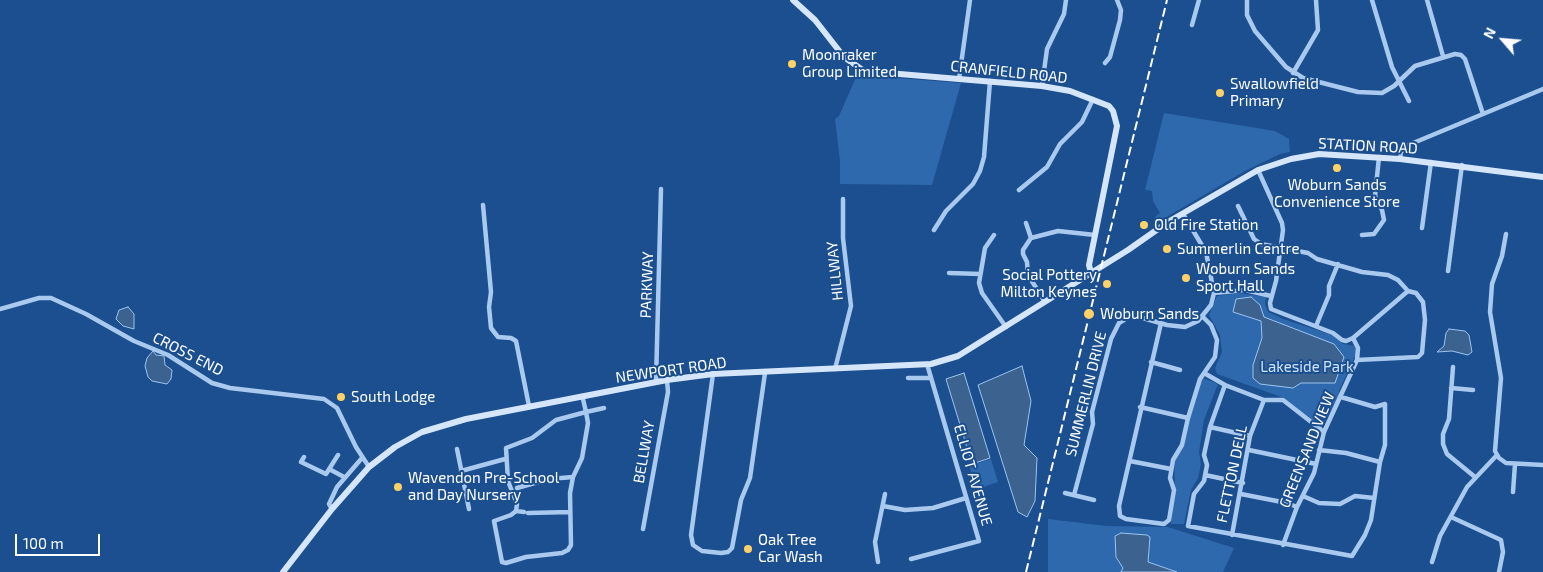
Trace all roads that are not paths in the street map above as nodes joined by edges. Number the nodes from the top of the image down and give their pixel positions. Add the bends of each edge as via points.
1 (793, 0) edge
2 (970, 0) edge
3 (1066, 0) edge
4 (1117, 0) edge
5 (1199, 0) edge
6 (1247, 0) edge
7 (1316, 0) edge
8 (1372, 0) edge
9 (1427, 0) edge
10 (1192, 25) dead end
11 (1443, 56) junction
12 (1105, 63) dead end
13 (1293, 73) junction
14 (960, 79) junction
15 (1399, 80) junction
16 (990, 81) junction
17 (1042, 86) junction
18 (1543, 89) edge
19 (1093, 99) junction
20 (1409, 101) dead end
21 (1483, 114) junction
22 (1379, 157) junction
23 (1400, 159) junction
24 (1431, 162) junction
25 (1462, 166) junction
26 (1258, 170) junction
27 (1543, 176) edge
28 (661, 189) dead end
29 (1020, 190) dead end
30 (843, 199) dead end
31 (483, 205) dead end
32 (1238, 206) dead end
33 (1183, 214) junction
34 (1026, 223) dead end
35 (1422, 228) dead end
36 (934, 230) dead end
37 (1095, 235) junction
38 (994, 236) dead end
39 (1362, 236) dead end
40 (1031, 238) junction
41 (1507, 238) dead end
42 (1281, 249) junction
43 (1338, 264) junction
44 (1100, 267) joint
45 (1448, 271) dead end
46 (949, 273) dead end
47 (1091, 273) junction
48 (980, 274) junction
49 (1408, 291) junction
50 (1214, 293) junction
51 (1272, 296) junction
52 (1045, 302) junction
53 (0, 309) edge
54 (1203, 317) junction
55 (1161, 323) junction
56 (1316, 326) junction
57 (1006, 327) junction
58 (1353, 338) junction
59 (1357, 360) junction
60 (1151, 362) junction
61 (927, 364) junction
62 (1453, 367) dead end
63 (835, 369) junction
64 (1180, 370) dead end
65 (765, 373) junction
66 (1204, 373) junction
67 (713, 374) junction
68 (908, 378) dead end
69 (931, 378) junction
70 (667, 380) junction
71 (656, 382) junction
72 (1225, 386) junction
73 (1451, 388) junction
74 (1473, 390) dead end
75 (582, 396) junction
76 (1341, 397) junction
77 (1264, 400) junction
78 (529, 406) junction
79 (1140, 407) junction
80 (604, 408) dead end
81 (586, 412) junction
82 (1188, 418) junction
83 (1210, 426) junction
84 (1324, 432) junction
85 (1250, 436) junction
86 (457, 449) dead end
87 (1249, 450) junction
88 (1319, 450) junction
89 (338, 455) dead end
90 (1497, 455) junction
91 (304, 458) dead end
92 (362, 458) junction
93 (505, 459) junction
94 (1130, 461) junction
95 (1380, 462) junction
96 (1316, 464) junction
97 (1514, 464) junction
98 (1543, 465) edge
99 (369, 467) junction
100 (1171, 469) junction
101 (330, 470) junction
102 (461, 471) junction
103 (1205, 475) junction
104 (344, 477) junction
105 (573, 477) junction
106 (1475, 477) junction
107 (1243, 483) junction
108 (517, 488) dead end
109 (1513, 492) dead end
110 (885, 494) dead end
111 (1064, 494) dead end
112 (1241, 494) junction
113 (1074, 496) junction
114 (1303, 496) junction
115 (966, 498) junction
116 (1374, 498) junction
117 (1094, 500) dead end
118 (883, 506) junction
119 (1297, 507) junction
120 (332, 509) junction
121 (469, 509) dead end
122 (516, 511) junction
123 (570, 512) junction
124 (1452, 517) junction
125 (642, 529) dead end
126 (1232, 535) junction
127 (1284, 545) junction
128 (911, 559) dead end
129 (878, 562) dead end
130 (1432, 562) dead end
131 (283, 572) edge
132 (1499, 572) edge

1 - 14 street, CRANFIELD ROAD via 815,20 844,57 859,69
2 - 14 street
3 - 17 street via 1064,14 1047,49
4 - 12 street via 1120,20 1110,57
5 - 10 street
6 - 13 street via 1250,23 1278,60
7 - 13 street via 1318,30
8 - 15 street
9 - 11 street
11 - 15 street via 1416,66
11 - 21 street via 1461,55 1465,60
13 - 15 street via 1370,94 1382,93
14 - 16 street, CRANFIELD ROAD
15 - 20 street
16 - 17 street, CRANFIELD ROAD
16 - 36 street via 980,171
17 - 19 street, CRANFIELD ROAD
18 - 21 street
19 - 29 street via 1082,122 1060,144 1047,167
19 - 37 street, CRANFIELD ROAD via 1109,106 1117,126
21 - 23 street via 1406,146
22 - 23 street, STATION ROAD
22 - 26 street, STATION ROAD via 1319,154 1291,158
22 - 39 street via 1374,196 1384,220 1374,234
23 - 24 street, STATION ROAD
24 - 25 street, STATION ROAD
24 - 35 street
25 - 27 street, STATION ROAD
25 - 45 street
26 - 33 street, STATION ROAD
26 - 42 street via 1282,223
28 - 71 street, PARKWAY
30 - 63 street, HILLWAY via 843,238 851,306
31 - 78 street via 491,328 498,337 516,341
32 - 42 street via 1254,239 1260,244
33 - 44 street, STATION ROAD
33 - 50 street via 1206,252
34 - 40 street
37 - 40 street via 1058,231
37 - 47 street, CRANFIELD ROAD via 1089,265
38 - 48 street via 985,248
40 - 52 street via 1023,254 1028,275
41 - 90 street via 1492,284 1490,312 1501,378
42 - 43 street via 1308,253 1317,259
42 - 51 street
43 - 49 street via 1362,272 1388,275
43 - 56 street via 1329,286 1330,295
44 - 47 street, NEWPORT ROAD
46 - 48 street
47 - 52 street, NEWPORT ROAD
48 - 57 street via 982,293
49 - 58 street
49 - 59 street via 1416,293 1423,302 1422,352 1418,357 1399,360
50 - 51 street via 1245,290
50 - 54 street via 1212,304
51 - 56 street via 1271,309
52 - 57 street, NEWPORT ROAD
53 - 92 street, CROSS END via 51,298 168,355 212,383 324,399 337,408
54 - 55 street, SUMMERLIN DRIVE via 1185,326
54 - 66 street via 1217,340 1216,357
55 - 60 street
55 - 113 street, SUMMERLIN DRIVE via 1130,316 1115,329 1092,412 1093,424
56 - 58 street via 1346,341
57 - 61 street, NEWPORT ROAD via 958,356
58 - 59 street via 1358,348
59 - 76 street, GREENSAND VIEW
60 - 64 street
60 - 79 street
61 - 63 street, NEWPORT ROAD
61 - 69 street, ELLIOT AVENUE
62 - 73 street
63 - 65 street, NEWPORT ROAD
65 - 67 street, NEWPORT ROAD
65 - 67 street via 750,478 741,500 732,548 721,554 702,551 693,545 691,535
66 - 72 street
66 - 82 street
67 - 70 street, NEWPORT ROAD
68 - 69 street
69 - 115 street, ELLIOT AVENUE
70 - 71 street, NEWPORT ROAD
70 - 125 street, BELLWAY via 668,392
71 - 75 street, NEWPORT ROAD
72 - 77 street
72 - 83 street
73 - 74 street
73 - 106 street via 1443,444 1447,454
75 - 78 street, NEWPORT ROAD
75 - 81 street
76 - 84 street, GREENSAND VIEW
76 - 95 street via 1376,406 1385,404 1385,445
77 - 84 street via 1283,400
77 - 85 street, FLETTON DELL
78 - 99 street, NEWPORT ROAD via 422,432
79 - 82 street
79 - 94 street
80 - 81 street
81 - 93 street via 556,420 532,438 508,446 504,450
81 - 105 street via 587,438
82 - 100 street via 1182,444
83 - 85 street
83 - 103 street via 1204,454
84 - 88 street, GREENSAND VIEW
85 - 87 street, FLETTON DELL
86 - 102 street
87 - 96 street
87 - 107 street, FLETTON DELL
88 - 95 street
88 - 96 street, GREENSAND VIEW
89 - 101 street
90 - 97 street via 1506,463
90 - 106 street
91 - 101 street via 302,462 326,474
92 - 99 street, CROSS END
92 - 104 street
93 - 102 street
93 - 122 street
94 - 100 street
94 - 100 street via 1119,506 1120,516 1126,519 1164,524 1169,520 1174,490
95 - 116 street
96 - 114 street, GREENSAND VIEW
97 - 98 street
97 - 109 street
99 - 120 street, NEWPORT ROAD
101 - 104 street
102 - 121 street
103 - 107 street
103 - 126 street via 1194,494 1188,526
104 - 120 street via 329,504
105 - 108 street via 549,479
105 - 123 street
106 - 124 street
107 - 112 street, FLETTON DELL
110 - 118 street
111 - 113 street
112 - 119 street via 1287,502
112 - 126 street, FLETTON DELL
113 - 117 street
114 - 116 street via 1319,503 1340,504 1355,496
114 - 119 street, GREENSAND VIEW
115 - 118 street via 933,508 905,510
115 - 128 street, ELLIOT AVENUE via 978,541
116 - 127 street via 1371,520 1352,556
118 - 129 street via 876,542
119 - 127 street, GREENSAND VIEW
120 - 131 street, NEWPORT ROAD
122 - 123 street
122 - 123 street via 494,521 502,562 506,563 568,550 571,546
124 - 130 street via 1436,545
124 - 132 street via 1501,540 1503,552
126 - 127 street

